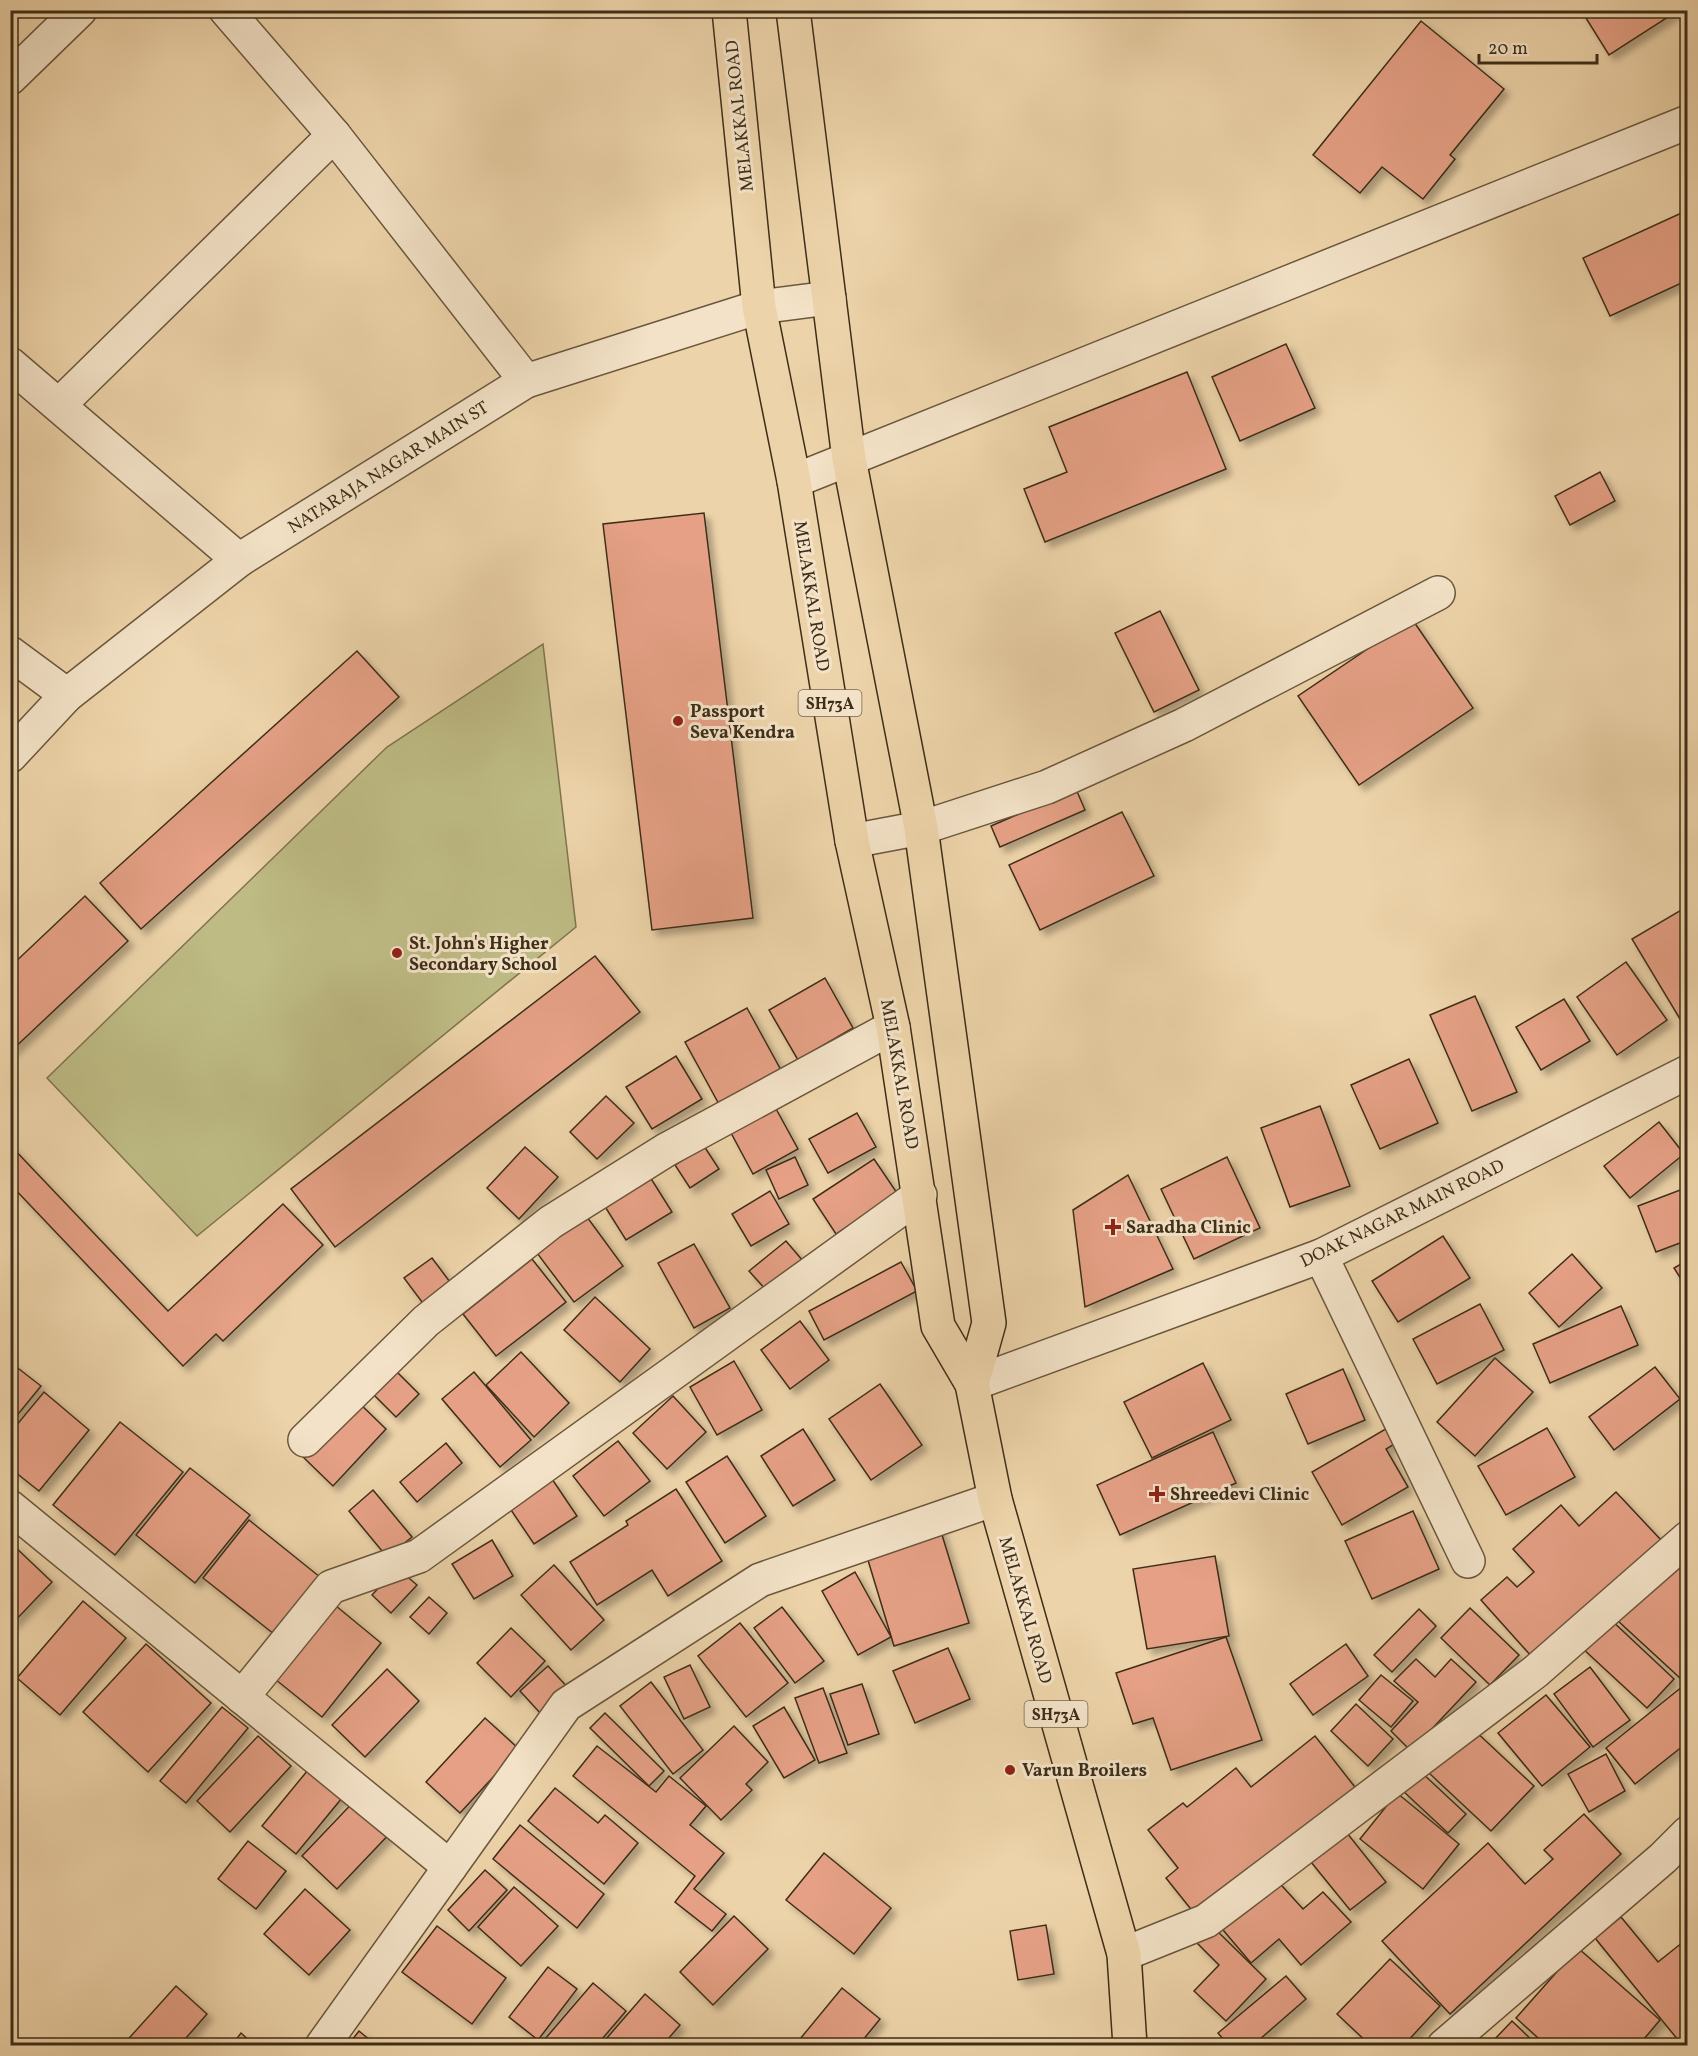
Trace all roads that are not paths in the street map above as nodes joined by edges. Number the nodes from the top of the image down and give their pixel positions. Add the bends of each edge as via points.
1 (80, 10) edge
2 (226, 10) edge
3 (729, 10) edge
4 (793, 10) edge
5 (10, 78) edge
6 (1688, 122) edge
7 (334, 135) junction
8 (829, 298) junction
9 (759, 307) junction
10 (10, 364) edge
11 (526, 381) junction
12 (59, 405) junction
13 (849, 459) junction
14 (794, 481) junction
15 (240, 560) junction
16 (1438, 593) dead end
17 (10, 653) edge
18 (67, 695) junction
19 (10, 756) edge
20 (921, 828) junction
21 (852, 840) junction
22 (893, 1027) junction
23 (1688, 1072) edge
24 (920, 1195) junction
25 (1321, 1256) junction
26 (972, 1384) junction
27 (305, 1440) dead end
28 (994, 1499) junction
29 (10, 1507) edge
30 (1688, 1538) edge
31 (1468, 1561) dead end
32 (242, 1697) junction
33 (1688, 1833) edge
34 (450, 1866) junction
35 (1124, 1954) junction
36 (322, 2046) edge
37 (1130, 2046) edge
38 (1444, 2046) edge

1 - 5 street
2 - 7 street
3 - 9 main road, MELAKKAL ROAD / SH73A
4 - 8 main road, MELAKKAL ROAD / SH73A
6 - 13 street
7 - 11 street
7 - 12 street
8 - 9 street, NATARAJA NAGAR MAIN ST
8 - 13 main road, MELAKKAL ROAD / SH73A
9 - 11 street, NATARAJA NAGAR MAIN ST
9 - 14 main road, MELAKKAL ROAD / SH73A
10 - 12 street
11 - 15 street, NATARAJA NAGAR MAIN ST
12 - 15 street
13 - 14 street
13 - 20 main road, MELAKKAL ROAD / SH73A
14 - 21 main road, MELAKKAL ROAD / SH73A
15 - 18 street, NATARAJA NAGAR MAIN ST
16 - 20 street via 1184,725 1047,787
17 - 18 street
18 - 19 street, NATARAJA NAGAR MAIN ST
20 - 21 street
20 - 26 main road, MELAKKAL ROAD / SH73A via 988,1323
21 - 22 main road, MELAKKAL ROAD / SH73A
22 - 24 main road, MELAKKAL ROAD / SH73A
22 - 27 street via 666,1150 550,1222 426,1321
23 - 25 street, DOAK NAGAR MAIN ROAD
24 - 26 main road, MELAKKAL ROAD / SH73A via 938,1326
24 - 32 street via 419,1556 331,1587
25 - 26 street, DOAK NAGAR MAIN ROAD
25 - 31 street
26 - 28 main road, MELAKKAL ROAD / SH73A
28 - 34 street via 760,1580 566,1705
28 - 35 main road, MELAKKAL ROAD / SH73A
29 - 32 street
30 - 35 street via 1535,1672 1206,1921
32 - 34 street
33 - 38 street
34 - 36 street
35 - 37 main road, MELAKKAL ROAD / SH73A

